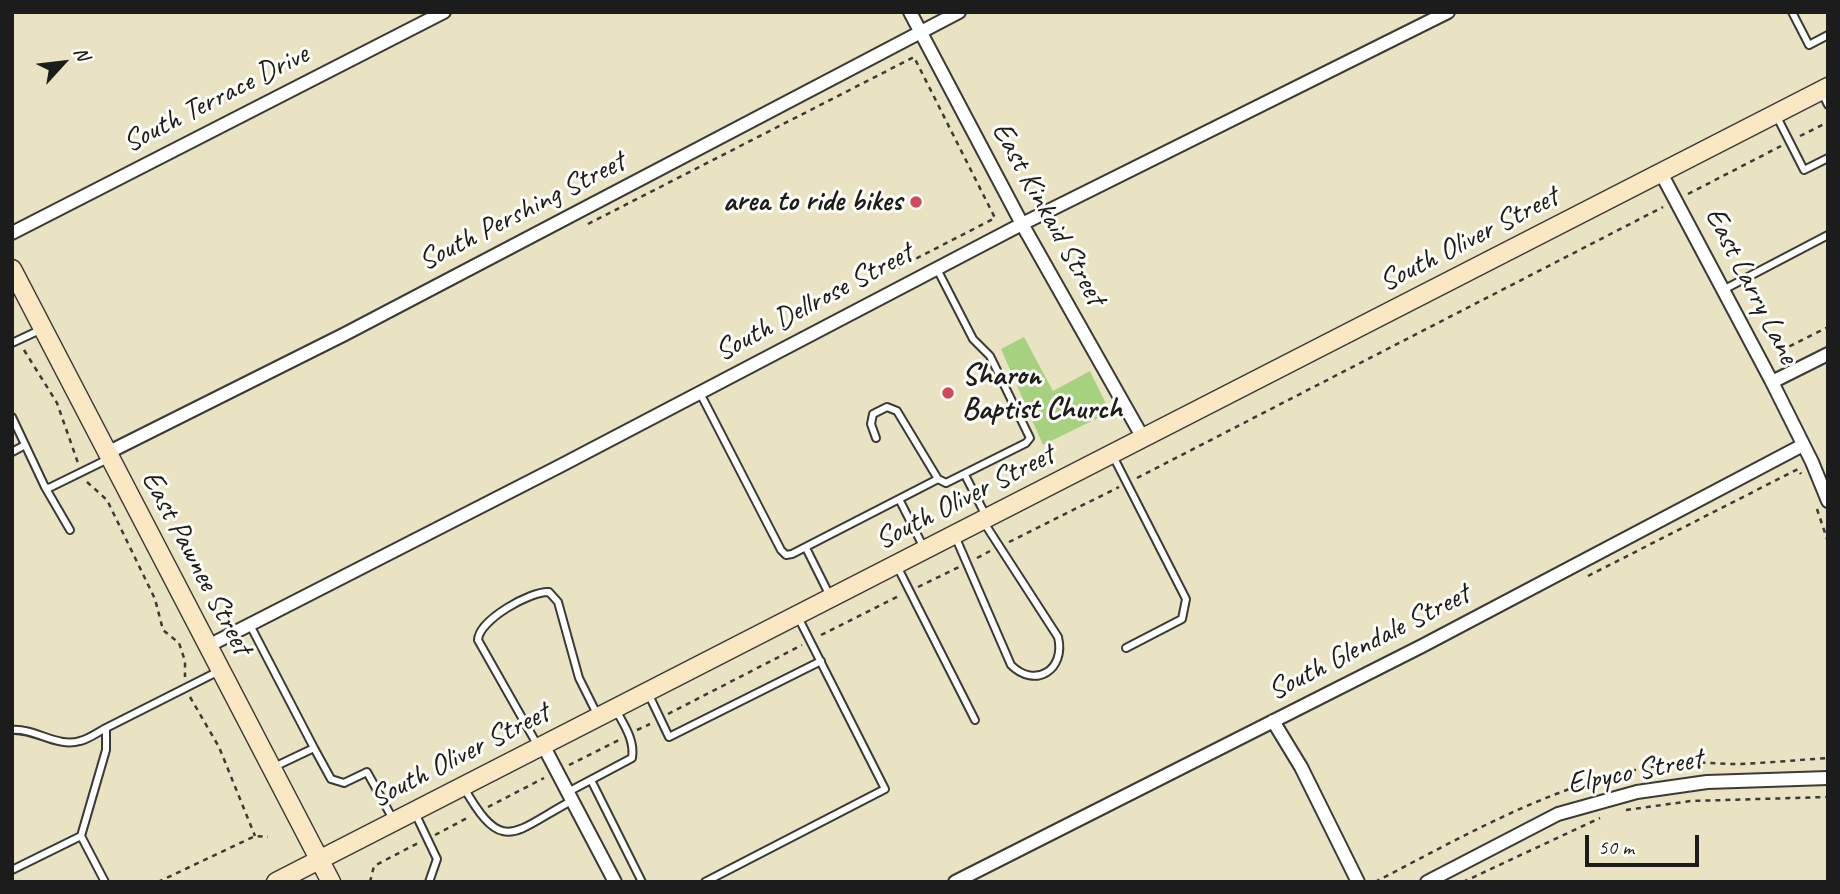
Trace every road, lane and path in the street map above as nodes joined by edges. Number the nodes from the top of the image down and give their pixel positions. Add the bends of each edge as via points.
1 (444, 12) edge
2 (911, 12) edge
3 (959, 12) edge
4 (1448, 12) edge
5 (1792, 12) edge
6 (921, 33) junction
7 (1828, 35) edge
8 (1825, 94) edge
9 (1776, 114) junction
10 (1828, 122) edge
11 (1790, 142) junction
12 (1828, 158) edge
13 (1661, 173) junction
14 (1676, 200) junction
15 (1021, 224) junction
16 (579, 228) dead end
17 (12, 233) edge
18 (1828, 235) edge
19 (12, 269) edge
20 (937, 269) junction
21 (892, 271) dead end
22 (1723, 290) junction
23 (43, 328) junction
24 (15, 342) edge
25 (1828, 354) edge
26 (1772, 382) junction
27 (700, 393) junction
28 (12, 417) edge
29 (876, 438) dead end
30 (1143, 438) junction
31 (25, 444) junction
32 (1803, 445) junction
33 (12, 452) edge
34 (1112, 454) junction
35 (108, 456) junction
36 (82, 472) junction
37 (965, 475) junction
38 (938, 479) junction
39 (1803, 480) dead end
40 (1128, 483) junction
41 (45, 486) junction
42 (899, 499) junction
43 (1813, 501) dead end
44 (1828, 502) edge
45 (985, 519) junction
46 (70, 530) dead end
47 (954, 535) junction
48 (1828, 542) edge
49 (1000, 547) junction
50 (806, 548) junction
51 (925, 550) junction
52 (966, 563) junction
53 (896, 565) junction
54 (1578, 581) dead end
55 (910, 591) junction
56 (831, 598) junction
57 (797, 615) junction
58 (250, 625) junction
59 (810, 641) junction
60 (208, 646) junction
61 (1126, 648) dead end
62 (821, 661) junction
63 (220, 670) junction
64 (187, 687) junction
65 (647, 692) junction
66 (615, 708) junction
67 (598, 717) junction
68 (660, 718) junction
69 (975, 720) dead end
70 (1273, 722) junction
71 (106, 728) junction
72 (12, 730) edge
73 (629, 734) junction
74 (541, 746) junction
75 (314, 748) junction
76 (272, 768) junction
77 (557, 771) junction
78 (1828, 778) edge
79 (591, 780) junction
80 (463, 786) junction
81 (571, 796) junction
82 (1828, 797) edge
83 (415, 811) junction
84 (1625, 811) dead end
85 (478, 812) junction
86 (1600, 818) dead end
87 (394, 822) junction
88 (81, 836) junction
89 (255, 836) junction
90 (268, 837) dead end
91 (427, 838) junction
92 (320, 860) junction
93 (12, 870) edge
94 (105, 882) edge
95 (158, 882) edge
96 (276, 882) edge
97 (331, 882) edge
98 (370, 882) edge
99 (429, 882) edge
100 (615, 882) edge
101 (642, 882) edge
102 (705, 882) edge
103 (955, 882) edge
104 (1358, 882) edge
105 (1427, 882) edge
106 (1463, 882) edge

1 - 17 street, South Terrace Drive
2 - 6 street, East Kinkaid Street
3 - 6 street, South Pershing Street
4 - 15 street, South Dellrose Street
5 - 7 lane via 1809,45
6 - 15 street, East Kinkaid Street
6 - 35 street, South Pershing Street
8 - 9 main road, South Oliver Street
9 - 11 lane
9 - 13 main road, South Oliver Street
10 - 11 path
11 - 12 lane via 1804,170
11 - 14 path
13 - 14 street, East Larry Lane
13 - 30 main road, South Oliver Street
14 - 22 street, East Larry Lane
14 - 40 path
15 - 20 street, South Dellrose Street
15 - 30 street, East Kinkaid Street
16 - 21 path via 914,57 995,218
18 - 22 lane
19 - 23 main road, East Pawnee Street
20 - 27 street, South Dellrose Street
20 - 37 lane via 1030,434 1026,443
22 - 26 street, East Larry Lane
23 - 24 lane
23 - 35 main road, East Pawnee Street
24 - 36 path via 57,403
25 - 26 street
26 - 32 street, East Larry Lane
27 - 50 lane via 781,550 789,555
27 - 58 street, South Dellrose Street
28 - 31 lane
29 - 38 lane via 873,414 882,407 897,411
30 - 34 main road, South Oliver Street
31 - 33 lane
31 - 41 lane
32 - 44 street, East Larry Lane
32 - 70 street, South Glendale Street
34 - 40 lane
34 - 45 main road, South Oliver Street
35 - 36 lane
35 - 60 main road, East Pawnee Street
36 - 41 lane
36 - 64 path via 89,486 107,500 155,599 163,629 179,643 186,661
37 - 38 lane via 946,483
37 - 45 lane
38 - 42 lane
39 - 54 path via 1798,469
40 - 49 path
40 - 61 lane via 1186,598 1182,619
41 - 46 lane
42 - 50 lane
42 - 51 lane
43 - 48 path
45 - 47 main road, South Oliver Street
45 - 49 lane
47 - 51 main road, South Oliver Street
47 - 52 lane
49 - 52 path
49 - 52 lane via 1058,638 1061,654 1052,669 1028,677 1011,665
50 - 56 lane
51 - 53 main road, South Oliver Street
52 - 55 path
53 - 55 lane
53 - 56 main road, South Oliver Street
55 - 59 path
55 - 69 lane
56 - 57 main road, South Oliver Street
57 - 59 lane
57 - 65 main road, South Oliver Street
58 - 60 street, South Dellrose Street
58 - 75 lane
59 - 62 lane
59 - 68 path
60 - 63 main road, East Pawnee Street
62 - 68 lane via 669,737
62 - 102 lane via 885,789
63 - 64 lane
63 - 76 main road, East Pawnee Street
64 - 71 lane
64 - 89 path via 219,747
65 - 66 main road, South Oliver Street
65 - 68 lane
66 - 67 main road, South Oliver Street
66 - 73 lane
67 - 74 main road, South Oliver Street
67 - 74 lane via 579,678 558,603 549,592 531,596 483,625 478,640
68 - 73 path
70 - 103 street, South Glendale Street
70 - 104 street via 1301,767
71 - 72 lane via 66,743
71 - 88 lane via 106,750
73 - 77 path
73 - 79 lane via 632,758
74 - 77 street
74 - 80 main road, South Oliver Street
75 - 76 lane
75 - 87 lane via 331,779 344,783 367,772
76 - 92 main road, East Pawnee Street
77 - 81 street
77 - 85 path
78 - 105 street, Elpyco Street via 1707,782 1636,792 1558,814
79 - 81 lane
79 - 101 lane
80 - 83 main road, South Oliver Street
80 - 85 lane
81 - 85 lane via 511,834 497,832
81 - 100 street
82 - 84 path via 1691,801
83 - 87 main road, South Oliver Street
83 - 91 lane
85 - 91 path
86 - 106 path
87 - 92 main road, South Oliver Street
88 - 93 lane
88 - 94 lane
89 - 90 path
89 - 95 path
91 - 98 path via 374,866
91 - 99 lane via 436,859
92 - 96 main road, South Oliver Street
92 - 97 main road, East Pawnee Street

